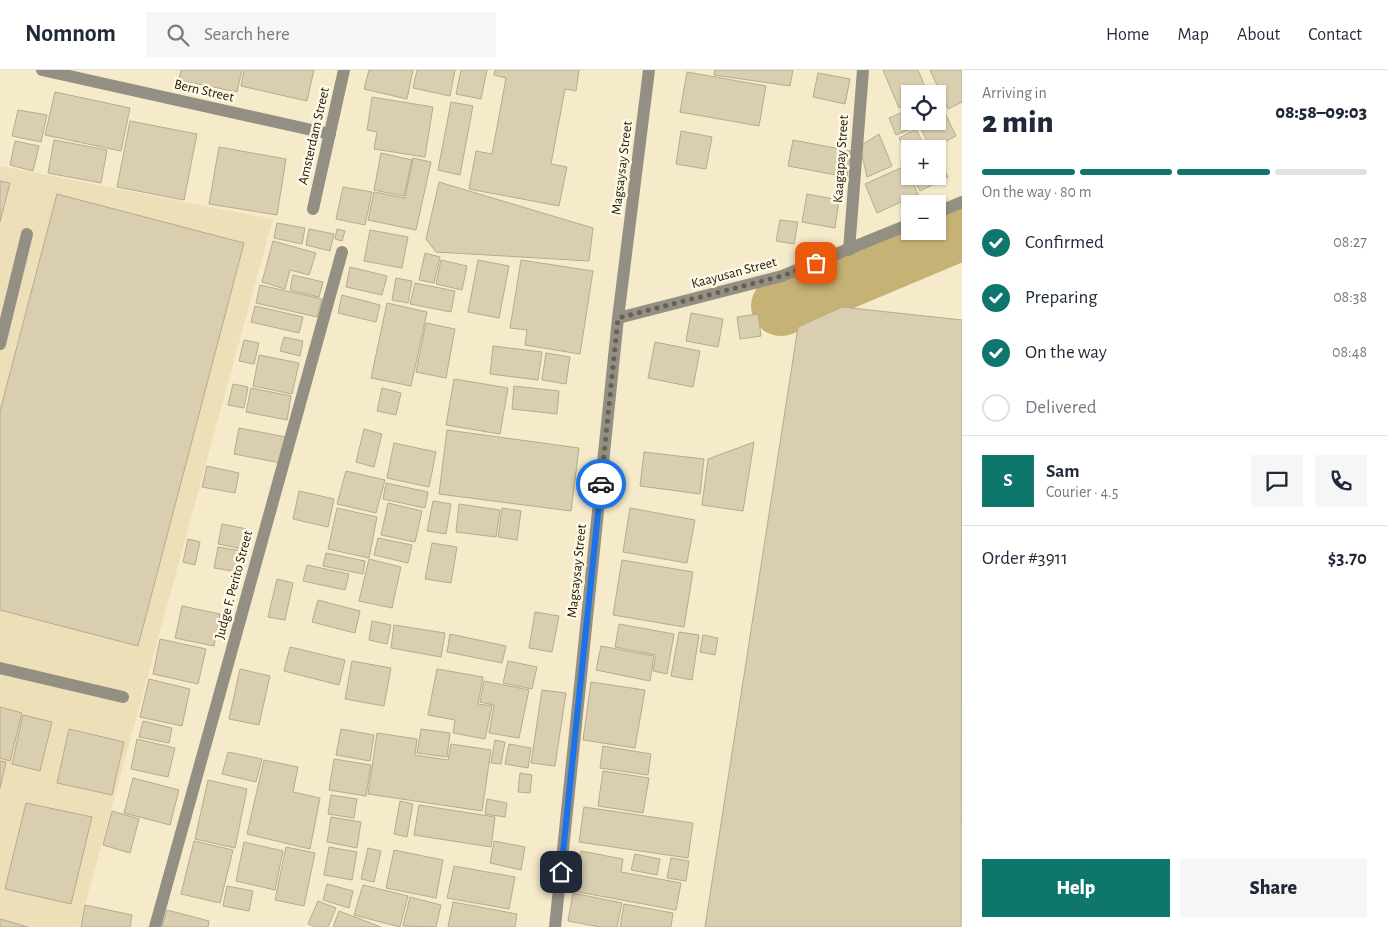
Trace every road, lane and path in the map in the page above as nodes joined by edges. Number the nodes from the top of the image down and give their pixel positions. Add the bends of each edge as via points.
1 (42, 70) edge
2 (344, 70) edge
3 (649, 70) edge
4 (863, 70) edge
5 (330, 134) junction
6 (962, 202) edge
7 (313, 209) dead end
8 (946, 209) edge
9 (901, 228) edge
10 (27, 234) dead end
11 (849, 250) junction
12 (342, 252) dead end
13 (618, 318) junction
14 (0, 344) edge
15 (0, 668) edge
16 (123, 698) dead end
17 (155, 927) edge
18 (555, 927) edge

1 - 5 street, Bern Street
2 - 5 street, Amsterdam Street
3 - 13 street, Magsaysay Street
4 - 11 street, Kaagapay Street
5 - 7 street, Amsterdam Street
6 - 8 street
9 - 11 street, Kaayusan Street
10 - 14 street
11 - 13 street, Kaayusan Street via 782,276
12 - 17 street, Judge F. Perito Street
13 - 18 street, Magsaysay Street
15 - 16 street

